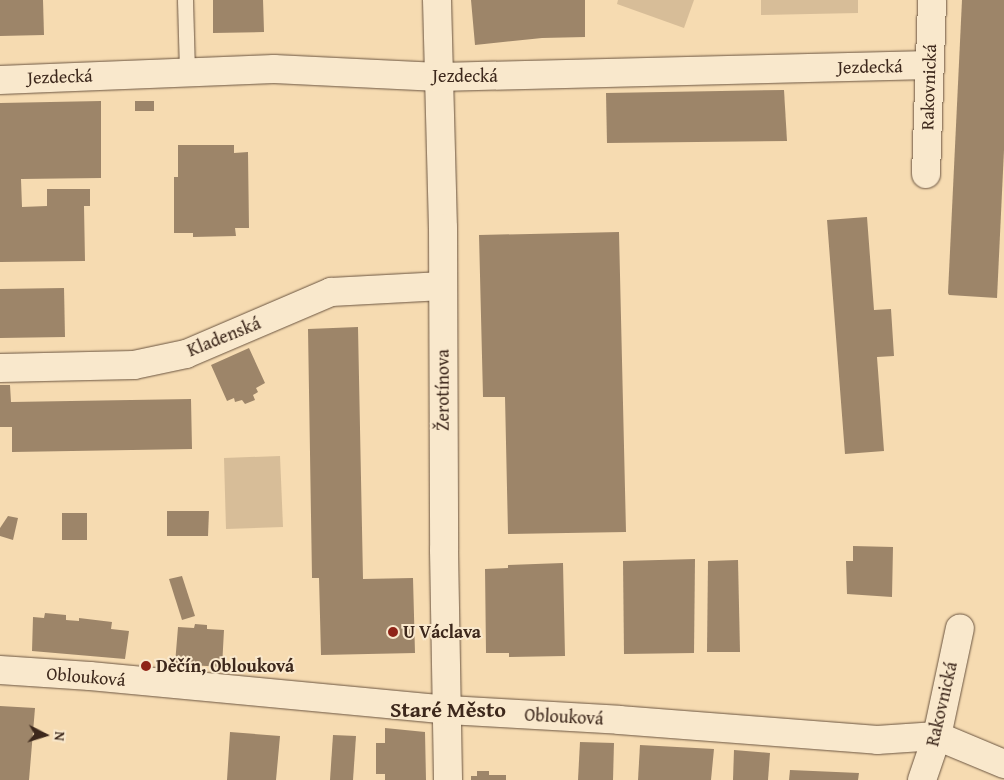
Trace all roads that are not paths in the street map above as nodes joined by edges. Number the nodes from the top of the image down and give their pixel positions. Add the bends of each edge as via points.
1 (185, 0) edge
2 (437, 0) edge
3 (932, 0) edge
4 (930, 65) junction
5 (187, 72) junction
6 (438, 77) junction
7 (0, 80) edge
8 (926, 174) dead end
9 (443, 286) junction
10 (0, 368) edge
11 (960, 628) dead end
12 (0, 670) edge
13 (448, 710) junction
14 (937, 736) junction
15 (1004, 764) edge
16 (448, 780) edge
17 (922, 780) edge

1 - 5 lane
2 - 6 street, Žerotínova
3 - 4 street, Rakovnická
4 - 6 street, Jezdecká
4 - 8 street, Rakovnická
5 - 6 street, Jezdecká via 274,69
5 - 7 street, Jezdecká
6 - 9 street, Žerotínova
9 - 10 street, Kladenská via 331,292 186,354 134,365
9 - 13 street, Žerotínova
11 - 14 street, Rakovnická
12 - 13 street, Oblouková
13 - 14 street, Oblouková via 877,740
13 - 16 street, Žerotínova
14 - 15 street, Oblouková
14 - 17 street, Rakovnická

